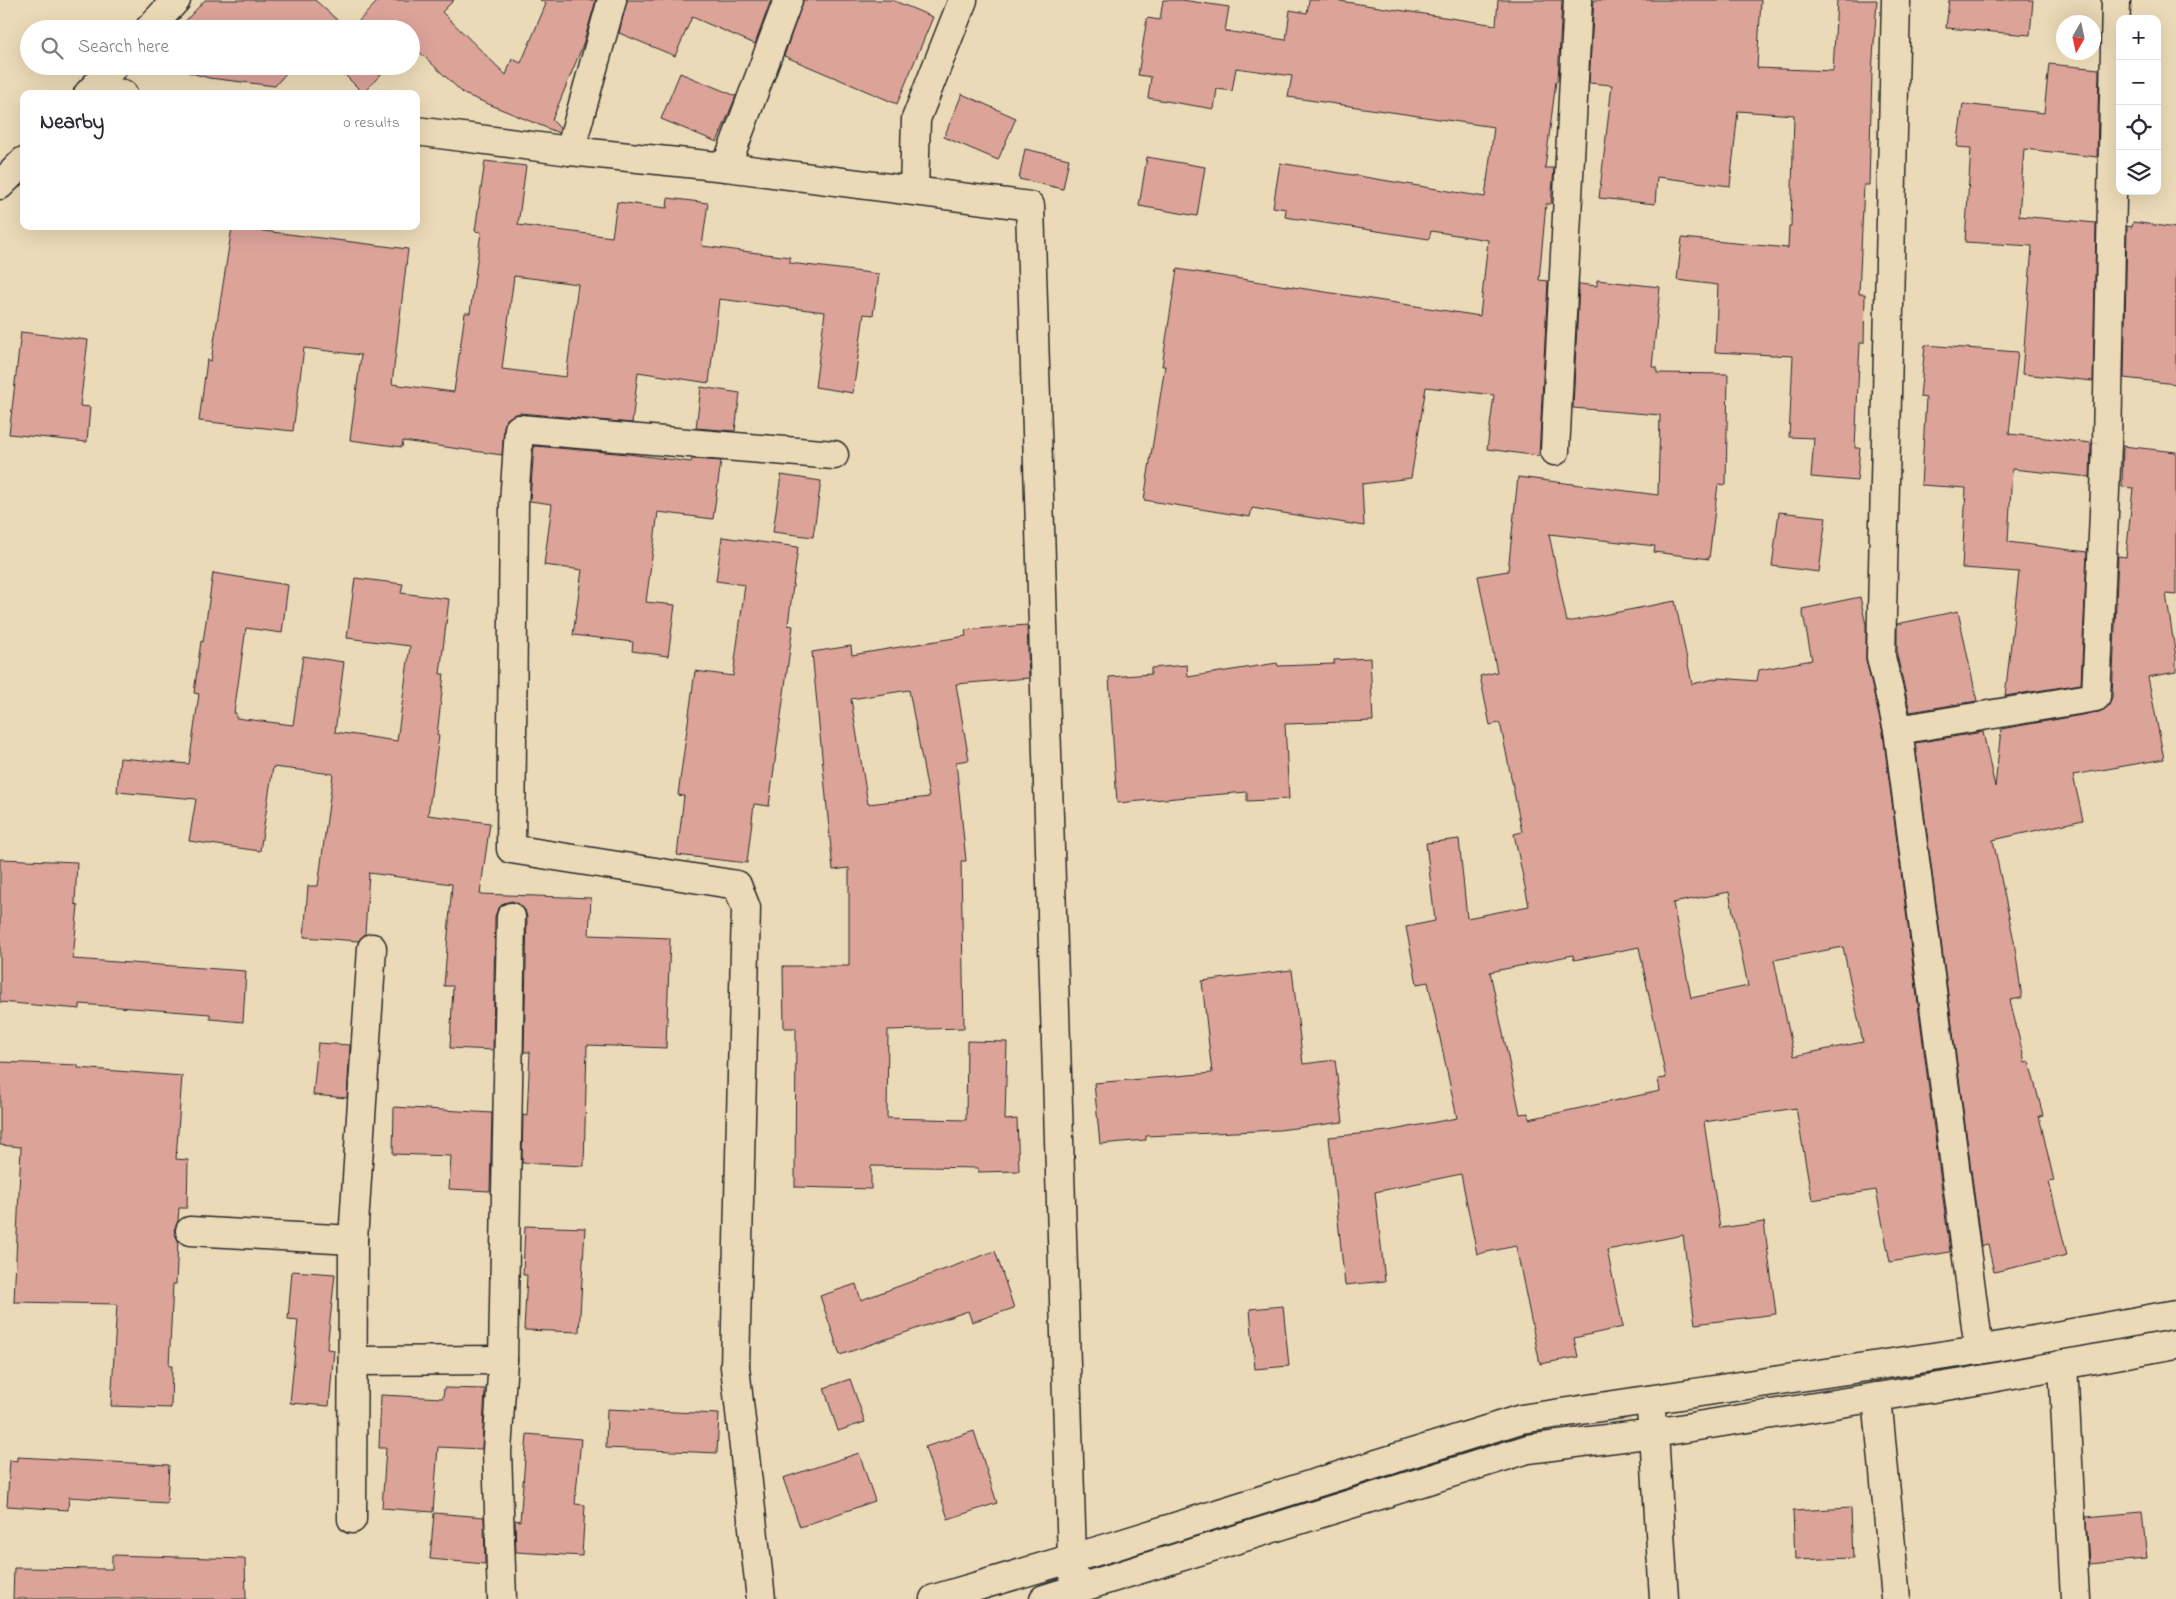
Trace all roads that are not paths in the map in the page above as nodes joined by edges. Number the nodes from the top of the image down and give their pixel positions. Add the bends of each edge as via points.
1 (176, 0) edge
2 (612, 0) edge
3 (788, 0) edge
4 (963, 0) edge
5 (1578, 0) edge
6 (1896, 0) edge
7 (2116, 0) edge
8 (157, 20) edge
9 (106, 75) edge
10 (92, 90) edge
11 (420, 132) edge
12 (570, 151) junction
13 (20, 165) edge
14 (726, 167) junction
15 (0, 185) edge
16 (914, 190) junction
17 (1555, 451) dead end
18 (834, 455) dead end
19 (1898, 730) junction
20 (511, 917) dead end
21 (372, 948) dead end
22 (190, 1231) dead end
23 (353, 1240) junction
24 (2176, 1314) edge
25 (2117, 1324) junction
26 (2176, 1344) edge
27 (1979, 1350) junction
28 (2123, 1354) junction
29 (503, 1360) junction
30 (354, 1361) junction
31 (2063, 1364) junction
32 (1877, 1396) junction
33 (1649, 1400) junction
34 (1654, 1433) junction
35 (352, 1520) dead end
36 (1072, 1558) junction
37 (1075, 1589) junction
38 (502, 1599) edge
39 (761, 1599) edge
40 (934, 1599) edge
41 (1044, 1599) edge
42 (1664, 1599) edge
43 (1896, 1599) edge
44 (2075, 1599) edge

1 - 8 street
2 - 12 street
3 - 14 street
4 - 16 street via 916,119
5 - 17 street
6 - 19 street via 1881,657
7 - 19 street via 2107,444 2096,697
9 - 10 street
11 - 12 street
12 - 14 street
13 - 15 street
14 - 16 street
16 - 36 street via 1030,206
18 - 39 street via 519,429 514,503 511,849 737,885 746,908 735,1367
19 - 27 street
20 - 29 street
21 - 23 street
22 - 23 street
23 - 30 street
24 - 25 street
25 - 27 street
25 - 28 street
26 - 28 street
27 - 33 street
28 - 31 street
29 - 30 street
29 - 38 street via 497,1451
30 - 35 street
31 - 32 street
31 - 44 street
32 - 34 street
32 - 43 street
33 - 34 street
33 - 36 street via 1521,1420
34 - 37 street via 1528,1450
34 - 42 street
36 - 37 street
36 - 40 street
37 - 41 street

